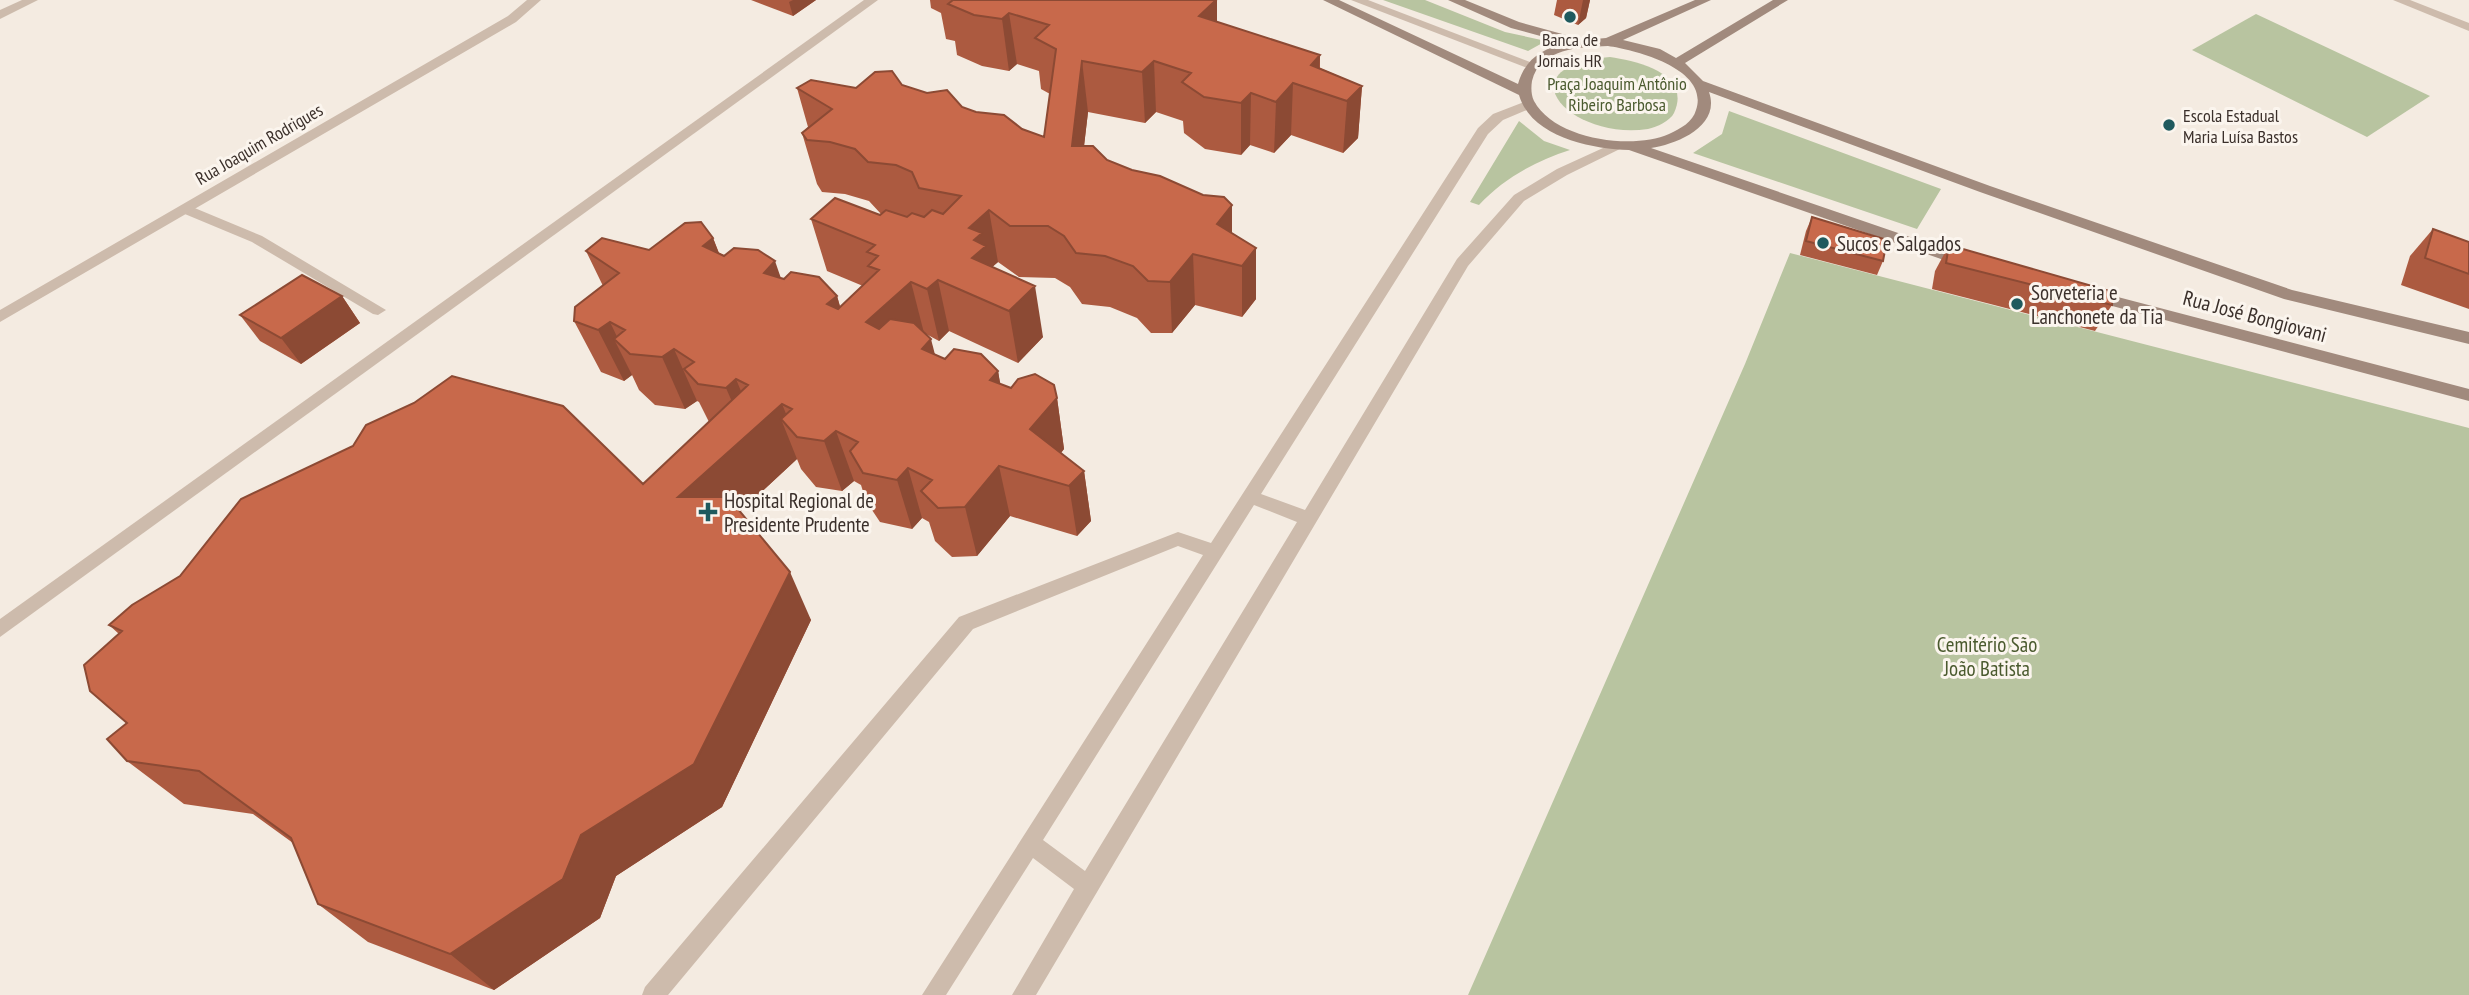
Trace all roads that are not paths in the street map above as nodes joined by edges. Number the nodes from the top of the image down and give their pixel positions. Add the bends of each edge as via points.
1 (32, 0) edge
2 (535, 0) edge
3 (872, 0) edge
4 (1329, 0) edge
5 (1357, 0) edge
6 (1454, 0) edge
7 (1705, 0) edge
8 (1782, 0) edge
9 (2399, 0) edge
10 (0, 15) edge
11 (2469, 27) edge
12 (1608, 42) junction
13 (1583, 43) junction
14 (1676, 63) junction
15 (1532, 65) junction
16 (1699, 83) junction
17 (1527, 98) junction
18 (1625, 146) junction
19 (185, 209) junction
20 (1988, 267) edge
21 (2081, 292) edge
22 (378, 310) dead end
23 (0, 317) edge
24 (2469, 338) edge
25 (2469, 395) edge
26 (1251, 497) junction
27 (1309, 519) junction
28 (1216, 552) junction
29 (0, 629) edge
30 (1030, 843) junction
31 (1088, 886) junction
32 (653, 995) edge
33 (933, 995) edge
34 (1023, 995) edge

1 - 10 street
2 - 19 street, Rua Joaquim Rodrigues via 512,19
3 - 29 street
4 - 17 street
5 - 15 street
6 - 13 street
7 - 12 street
8 - 14 street
9 - 11 street
12 - 13 street
12 - 14 street via 1633,46
13 - 15 street via 1562,47
14 - 16 street
15 - 17 street via 1526,76
16 - 18 street via 1703,113 1694,126 1668,140
16 - 24 street, Rua José Bongiovani via 2289,295
17 - 18 street via 1563,131 1589,141
17 - 26 street via 1483,131
18 - 20 street
18 - 27 street via 1562,172 1519,198 1462,263
19 - 22 street via 257,239
19 - 23 street, Rua Joaquim Rodrigues
21 - 25 street, Rua José Bongiovani
26 - 27 street
26 - 28 street
27 - 31 street
28 - 30 street
28 - 32 street via 1178,539 967,623
30 - 31 street
30 - 33 street
31 - 34 street

